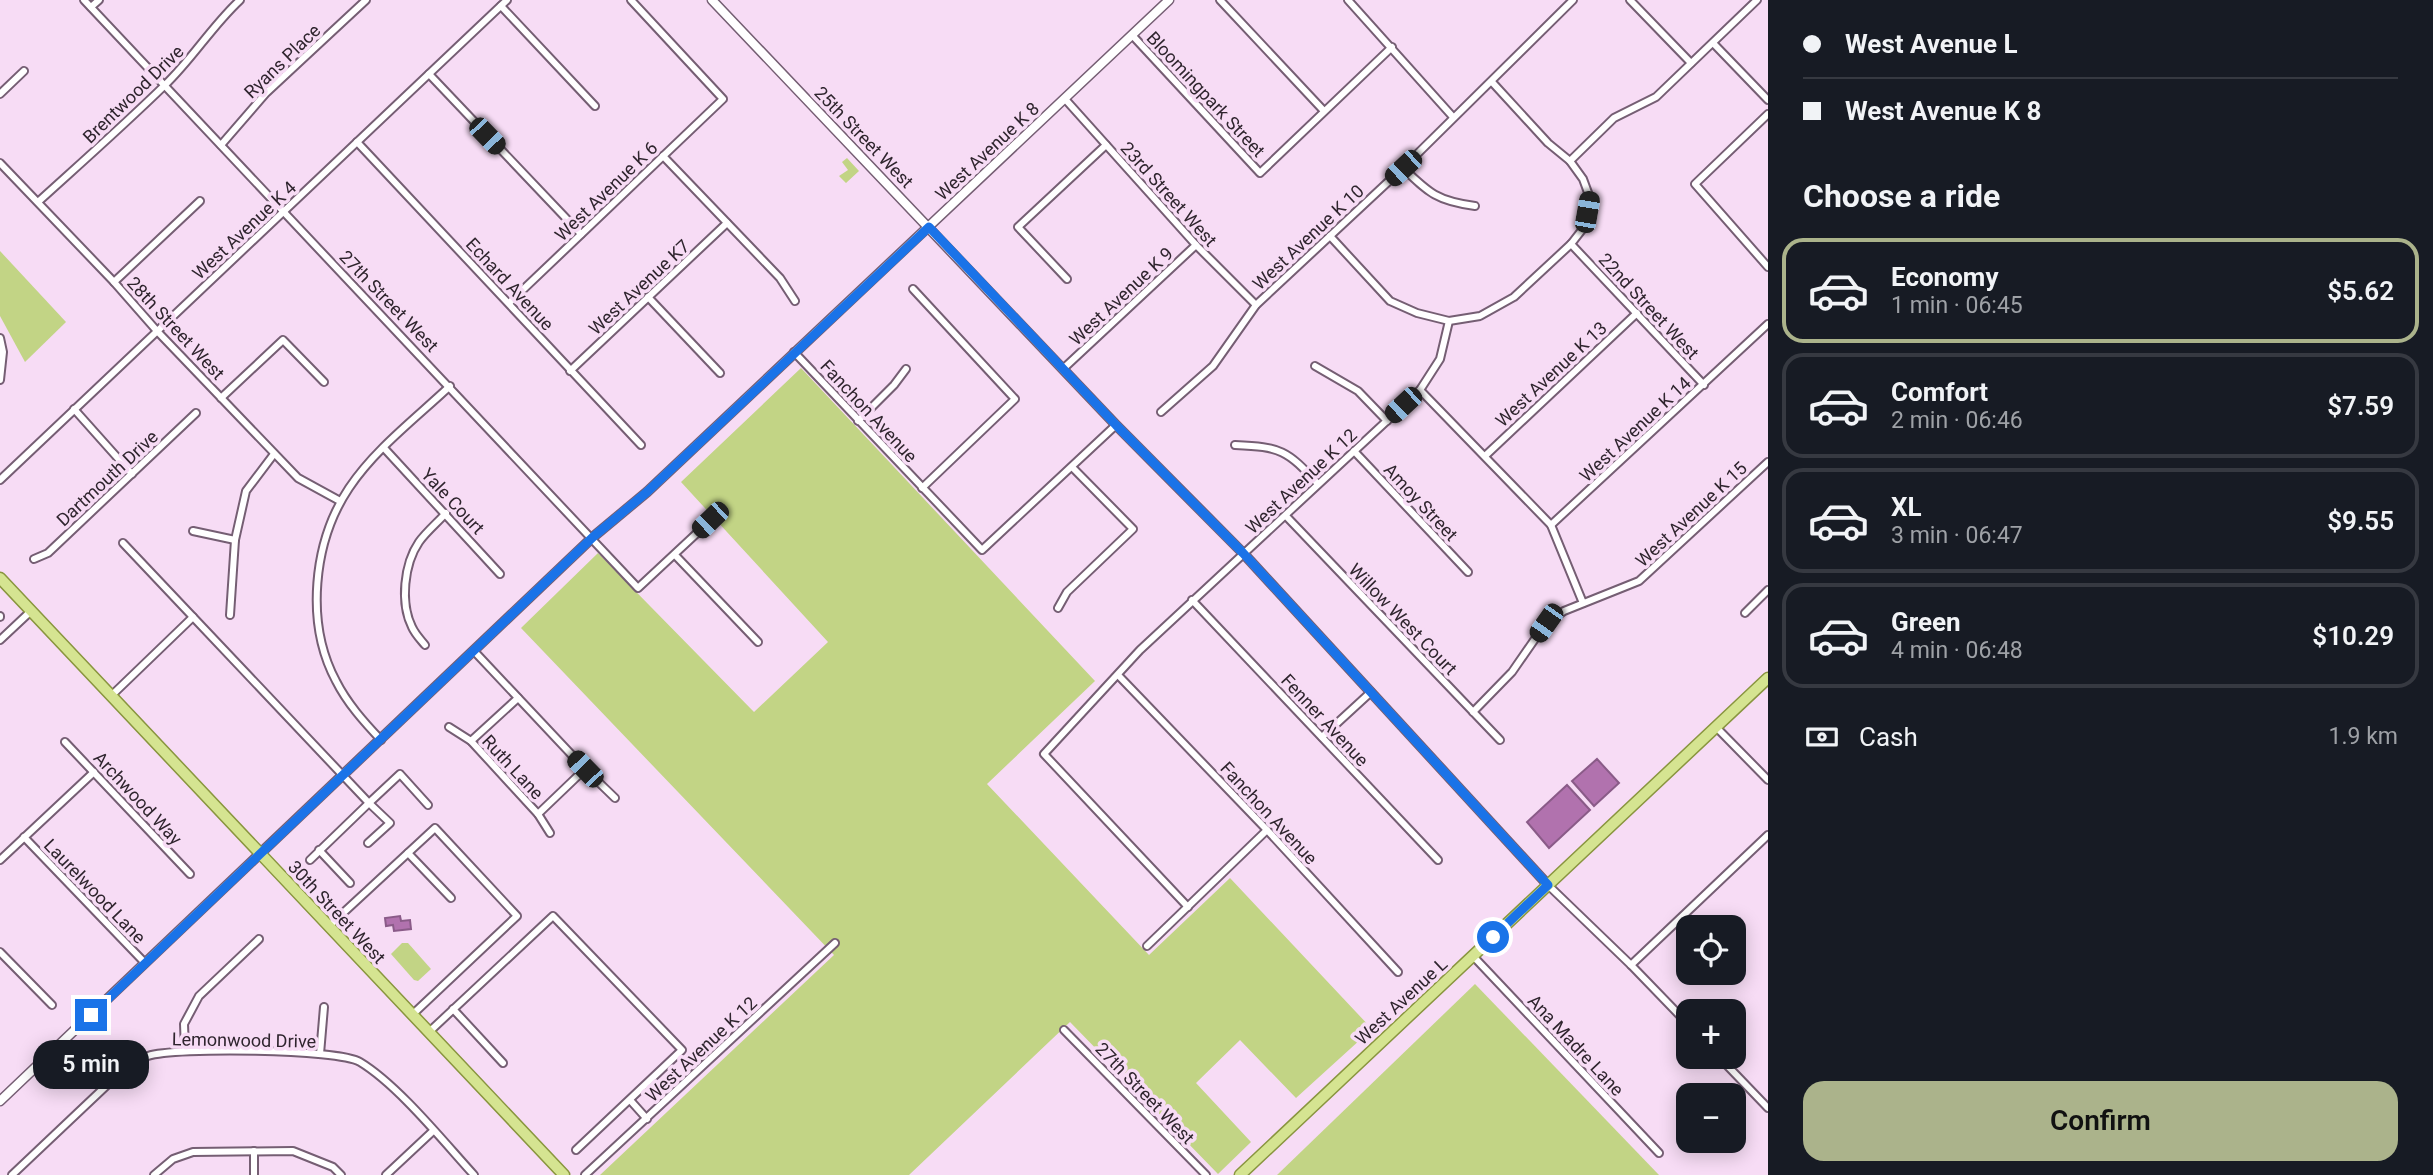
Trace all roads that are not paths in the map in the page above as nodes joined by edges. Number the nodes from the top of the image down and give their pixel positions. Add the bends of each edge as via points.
1 (84, 0) edge
2 (99, 0) edge
3 (240, 0) edge
4 (366, 0) edge
5 (507, 0) edge
6 (631, 0) edge
7 (712, 0) edge
8 (1169, 0) edge
9 (1220, 0) edge
10 (1348, 0) edge
11 (1573, 0) edge
12 (1630, 0) edge
13 (1757, 0) edge
14 (500, 6) junction
15 (91, 7) junction
16 (1132, 35) junction
17 (1713, 43) junction
18 (1392, 47) junction
19 (1691, 63) junction
20 (24, 71) dead end
21 (429, 74) junction
22 (1492, 82) junction
23 (165, 85) junction
24 (0, 94) edge
25 (1065, 99) junction
26 (1768, 100) edge
27 (595, 106) dead end
28 (1324, 111) junction
29 (1768, 114) edge
30 (1453, 117) junction
31 (357, 142) junction
32 (221, 145) junction
33 (1106, 145) junction
34 (663, 156) junction
35 (1570, 161) junction
36 (0, 163) edge
37 (1403, 168) junction
38 (200, 201) dead end
39 (38, 202) junction
40 (1475, 206) dead end
41 (284, 212) junction
42 (727, 223) junction
43 (929, 227) junction
44 (580, 234) junction
45 (1330, 236) junction
46 (1571, 244) junction
47 (1196, 245) junction
48 (1768, 267) edge
49 (1067, 279) dead end
50 (114, 282) junction
51 (913, 289) dead end
52 (648, 297) junction
53 (795, 301) dead end
54 (509, 303) junction
55 (1256, 305) junction
56 (1637, 313) junction
57 (1448, 321) junction
58 (1768, 324) edge
59 (157, 331) junction
60 (0, 338) edge
61 (794, 352) junction
62 (1315, 366) dead end
63 (1064, 368) junction
64 (906, 369) dead end
65 (570, 371) junction
66 (720, 373) dead end
67 (0, 380) edge
68 (324, 382) dead end
69 (1704, 385) junction
70 (450, 386) junction
71 (1420, 390) junction
72 (221, 398) junction
73 (74, 410) junction
74 (1161, 412) dead end
75 (196, 413) dead end
76 (858, 421) junction
77 (1387, 421) junction
78 (1116, 425) junction
79 (641, 445) dead end
80 (1235, 445) dead end
81 (384, 448) junction
82 (1354, 451) junction
83 (274, 454) junction
84 (1485, 456) junction
85 (1768, 462) edge
86 (1072, 467) junction
87 (132, 474) junction
88 (0, 480) edge
89 (1318, 484) junction
90 (922, 488) junction
91 (340, 502) junction
92 (446, 513) junction
93 (1286, 516) junction
94 (710, 520) dead end
95 (1551, 525) junction
96 (193, 531) dead end
97 (593, 537) junction
98 (235, 540) junction
99 (123, 543) dead end
100 (1243, 553) junction
101 (675, 555) junction
102 (34, 559) dead end
103 (1468, 572) dead end
104 (500, 574) dead end
105 (0, 578) edge
106 (1768, 590) edge
107 (1192, 600) junction
108 (1583, 603) junction
109 (1058, 608) dead end
110 (31, 611) junction
111 (1745, 613) dead end
112 (230, 615) dead end
113 (193, 617) junction
114 (0, 640) edge
115 (758, 642) dead end
116 (425, 645) dead end
117 (474, 651) junction
118 (1118, 675) junction
119 (1768, 678) edge
120 (1371, 692) junction
121 (111, 696) junction
122 (518, 698) junction
123 (1473, 712) junction
124 (449, 727) dead end
125 (1717, 728) junction
126 (1322, 737) junction
127 (381, 740) junction
128 (1500, 740) dead end
129 (471, 741) junction
130 (65, 742) dead end
131 (585, 769) junction
132 (93, 772) junction
133 (343, 777) junction
134 (1768, 780) edge
135 (615, 798) dead end
136 (369, 803) junction
137 (428, 805) dead end
138 (538, 814) junction
139 (1267, 830) junction
140 (550, 833) dead end
141 (1768, 835) edge
142 (24, 837) junction
143 (368, 844) dead end
144 (319, 850) junction
145 (408, 853) junction
146 (261, 855) junction
147 (0, 860) edge
148 (310, 860) dead end
149 (1438, 860) dead end
150 (190, 874) dead end
151 (350, 883) dead end
152 (1548, 885) junction
153 (451, 898) dead end
154 (1188, 906) junction
155 (330, 926) junction
156 (259, 939) dead end
157 (835, 943) dead end
158 (1147, 946) dead end
159 (0, 952) edge
160 (1472, 956) junction
161 (145, 963) junction
162 (1631, 965) junction
163 (1398, 972) dead end
164 (52, 1006) dead end
165 (324, 1007) dead end
166 (453, 1009) junction
167 (1676, 1012) edge
168 (412, 1015) junction
169 (1064, 1030) dead end
170 (429, 1032) junction
171 (185, 1050) junction
172 (320, 1054) junction
173 (503, 1063) dead end
174 (1731, 1069) edge
175 (630, 1100) junction
176 (0, 1101) edge
177 (1768, 1108) edge
178 (647, 1118) junction
179 (433, 1131) junction
180 (576, 1150) dead end
181 (254, 1151) junction
182 (1659, 1153) dead end
183 (12, 1175) edge
184 (154, 1175) edge
185 (254, 1175) edge
186 (341, 1175) edge
187 (387, 1175) edge
188 (474, 1175) edge
189 (564, 1175) edge
190 (585, 1175) edge
191 (1206, 1175) edge
192 (1240, 1175) edge

1 - 15 street, 27th Street West
2 - 15 street
3 - 23 street, Brentwood Drive
4 - 32 street, Ryans Place via 267,93
5 - 14 street, West Avenue K 4
6 - 34 street, West Avenue K 6 via 723,99
7 - 43 street, 25th Street West
8 - 16 street, West Avenue K 8
9 - 28 street
10 - 18 street
11 - 22 street, West Avenue K 10
12 - 19 street
13 - 17 street
14 - 21 street, West Avenue K 4
14 - 27 street
15 - 23 street, 27th Street West
16 - 25 street, West Avenue K 8
16 - 28 street, Bloomingpark Street via 1261,173
17 - 19 street
17 - 26 street
18 - 28 street
18 - 30 street
19 - 35 street via 1656,97 1614,118
20 - 24 street
21 - 31 street, West Avenue K 4
21 - 44 street
22 - 30 street, West Avenue K 10
22 - 35 street
23 - 32 street, 27th Street West
23 - 39 street, Brentwood Drive
25 - 33 street, 23rd Street West
25 - 43 street, West Avenue K 8
29 - 48 street via 1695,184
30 - 37 street, West Avenue K 10
31 - 41 street, West Avenue K 4
31 - 54 street, Echard Avenue
32 - 41 street, 27th Street West
33 - 47 street, 23rd Street West
33 - 49 street via 1018,227
34 - 42 street
34 - 44 street, West Avenue K 6
35 - 46 street via 1590,198 1585,226
36 - 39 street, 28th Street West
37 - 40 street via 1429,194
37 - 45 street, West Avenue K 10
38 - 50 street
39 - 50 street, 28th Street West
41 - 59 street, West Avenue K 4
41 - 70 street, 27th Street West
42 - 52 street, West Avenue K7
42 - 53 street via 780,278
43 - 61 street, West Avenue K 8
43 - 63 street, 25th Street West
44 - 54 street, West Avenue K 6
45 - 55 street, West Avenue K 10
45 - 57 street via 1390,301
46 - 56 street, 22nd Street West
46 - 57 street via 1514,297 1480,316
47 - 55 street, 23rd Street West
47 - 63 street, West Avenue K 9
50 - 59 street, 28th Street West
51 - 90 street via 1015,399
52 - 65 street, West Avenue K7
52 - 66 street
54 - 65 street, Echard Avenue
55 - 74 street, West Avenue K 10 via 1213,366
56 - 69 street, 22nd Street West
56 - 84 street, West Avenue K 13
57 - 71 street, West Avenue K 12 via 1440,359
58 - 69 street, West Avenue K 14
59 - 72 street, 28th Street West
59 - 73 street, West Avenue K 4
60 - 67 street via 4,352
61 - 76 street, Fanchon Avenue
61 - 97 street, West Avenue K 8
62 - 77 street via 1357,391
63 - 78 street, 25th Street West
64 - 76 street
65 - 79 street, Echard Avenue
68 - 72 street via 283,340
69 - 95 street, West Avenue K 14
70 - 81 street
70 - 97 street, 27th Street West
71 - 77 street, West Avenue K 12
71 - 84 street
72 - 83 street, 28th Street West
73 - 87 street
73 - 88 street, West Avenue K 4
75 - 87 street, Dartmouth Drive
76 - 90 street, Fanchon Avenue
77 - 82 street, West Avenue K 12
78 - 86 street
78 - 100 street, 25th Street West
80 - 89 street via 1272,447 1297,461
81 - 91 street
81 - 92 street, Yale Court
82 - 89 street, West Avenue K 12
82 - 103 street, Amoy Street
83 - 91 street, 28th Street West via 298,478
83 - 98 street via 246,491
84 - 95 street
85 - 108 street, West Avenue K 15 via 1639,581
86 - 90 street, Fanchon Avenue via 982,550
86 - 109 street via 1133,528 1067,592
87 - 102 street, Dartmouth Drive via 48,553
89 - 93 street, West Avenue K 12
91 - 127 street via 320,556 320,635 335,681
92 - 104 street, Yale Court
92 - 116 street via 419,543 405,588 412,628
93 - 100 street, West Avenue K 12
93 - 123 street, Willow West Court
94 - 101 street
95 - 108 street
96 - 98 street
97 - 101 street, 27th Street West via 638,587
97 - 117 street, West Avenue K 8
98 - 112 street
99 - 113 street
100 - 107 street, West Avenue K 12
100 - 120 street, 25th Street West
101 - 115 street
105 - 110 main road, 30th Street West
106 - 111 street
107 - 118 street, West Avenue K 12
107 - 126 street, Fenner Avenue
108 - 123 street, West Avenue K 15 via 1546,623 1512,672
110 - 114 street
110 - 121 main road, 30th Street West
113 - 121 street
113 - 133 street
117 - 122 street
117 - 127 street, West Avenue K 8
118 - 139 street, Fanchon Avenue
118 - 154 street, West Avenue K 12 via 1044,754
119 - 125 main road, West Avenue L
120 - 126 street
120 - 152 street, 25th Street West
121 - 146 main road, 30th Street West
122 - 129 street
122 - 131 street
123 - 128 street, Willow West Court
124 - 129 street, Ruth Lane
125 - 134 street
125 - 152 main road, West Avenue L
126 - 149 street, Fenner Avenue
127 - 133 street, West Avenue K 8
129 - 138 street, Ruth Lane
130 - 132 street, Archwood Way
131 - 135 street
131 - 138 street
132 - 142 street
132 - 150 street, Archwood Way
133 - 136 street
133 - 146 street, West Avenue K 8
136 - 137 street via 400,774
136 - 143 street via 390,823
136 - 144 street
138 - 140 street, Ruth Lane
139 - 154 street
139 - 163 street, Fanchon Avenue
141 - 162 street
142 - 147 street
142 - 161 street, Laurelwood Lane
144 - 148 street
144 - 151 street
145 - 153 street
145 - 155 street
145 - 168 street via 435,828 517,916
146 - 155 main road, 30th Street West
146 - 161 street, West Avenue K 8
152 - 160 main road, West Avenue L
152 - 162 street, 25th Street West
154 - 158 street
155 - 168 main road, 30th Street West
156 - 171 street via 199,996 184,1024
157 - 178 street, West Avenue K 12
159 - 164 street
160 - 182 street, Ana Madre Lane
160 - 192 main road, West Avenue L
161 - 176 street, West Avenue K 8
162 - 167 street, 25th Street West
165 - 172 street
166 - 170 street
166 - 173 street
166 - 175 street via 553,916 682,1050
168 - 170 main road, 30th Street West
169 - 191 street, 27th Street West
170 - 189 main road, 30th Street West
171 - 172 street, Lemonwood Drive
171 - 183 street, Lemonwood Drive via 146,1056 124,1069
172 - 179 street, Lemonwood Drive via 358,1061
174 - 177 street
175 - 178 street
175 - 180 street
178 - 190 street, West Avenue K 12
179 - 187 street
179 - 188 street, Lemonwood Drive
181 - 184 street via 193,1152 173,1159
181 - 185 street
181 - 186 street via 293,1150

